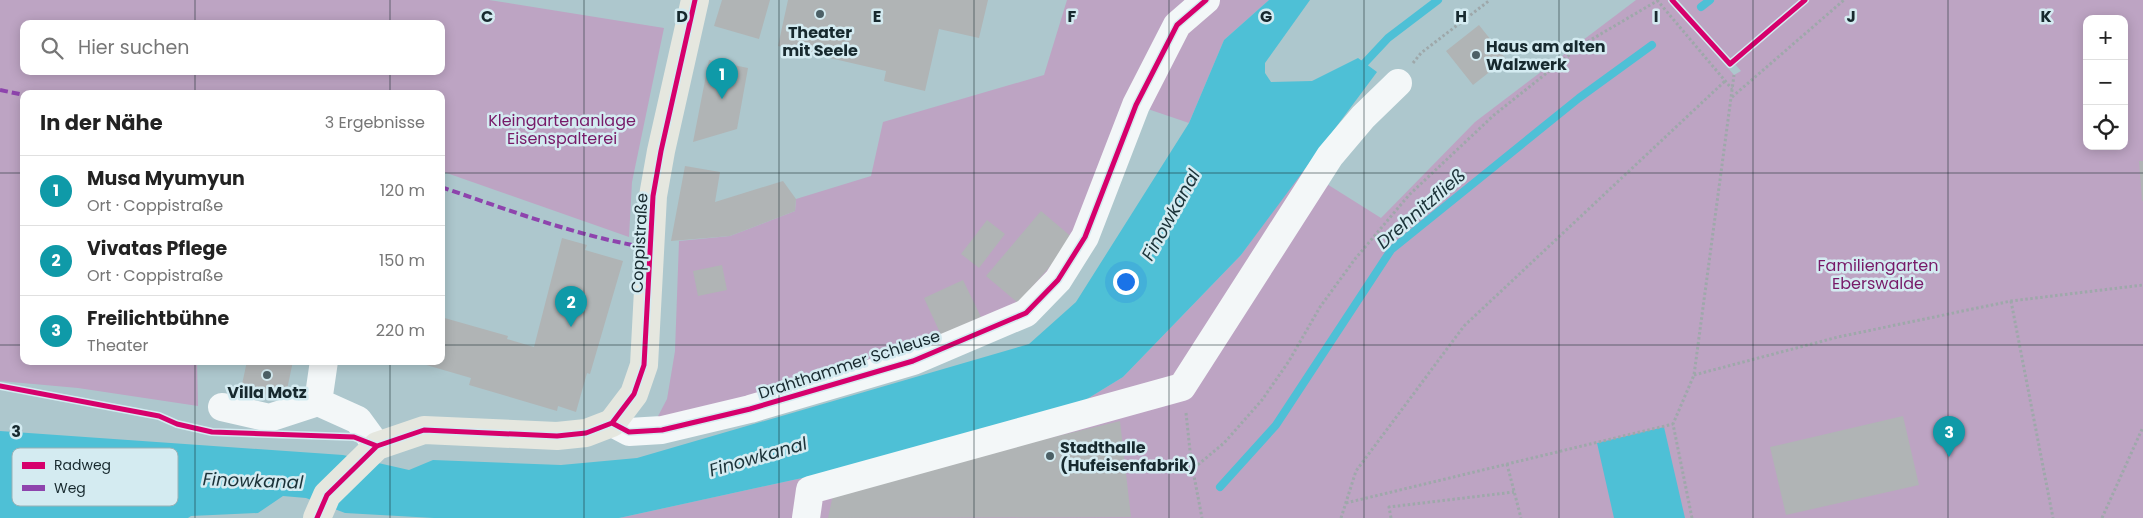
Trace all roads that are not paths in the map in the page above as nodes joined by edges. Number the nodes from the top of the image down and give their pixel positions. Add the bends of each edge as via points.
1 (695, 0) edge
2 (1206, 0) edge
3 (1398, 83) road end
4 (323, 365) edge
5 (318, 402) junction
6 (222, 407) dead end
7 (612, 422) junction
8 (376, 446) junction
9 (317, 518) edge
10 (806, 518) edge

1 - 7 main road, Coppistraße via 653,196 644,365 634,394
2 - 7 lane, Drahthammer Schleuse via 1177,25 1136,105 1085,238 1058,280 1026,313 913,360 750,409 662,430 629,432
3 - 10 lane via 1330,156 1182,387 810,490
4 - 5 lane
5 - 6 lane via 268,418
5 - 8 lane via 358,420
7 - 8 main road via 586,433 557,436 424,430
8 - 9 main road via 327,495

